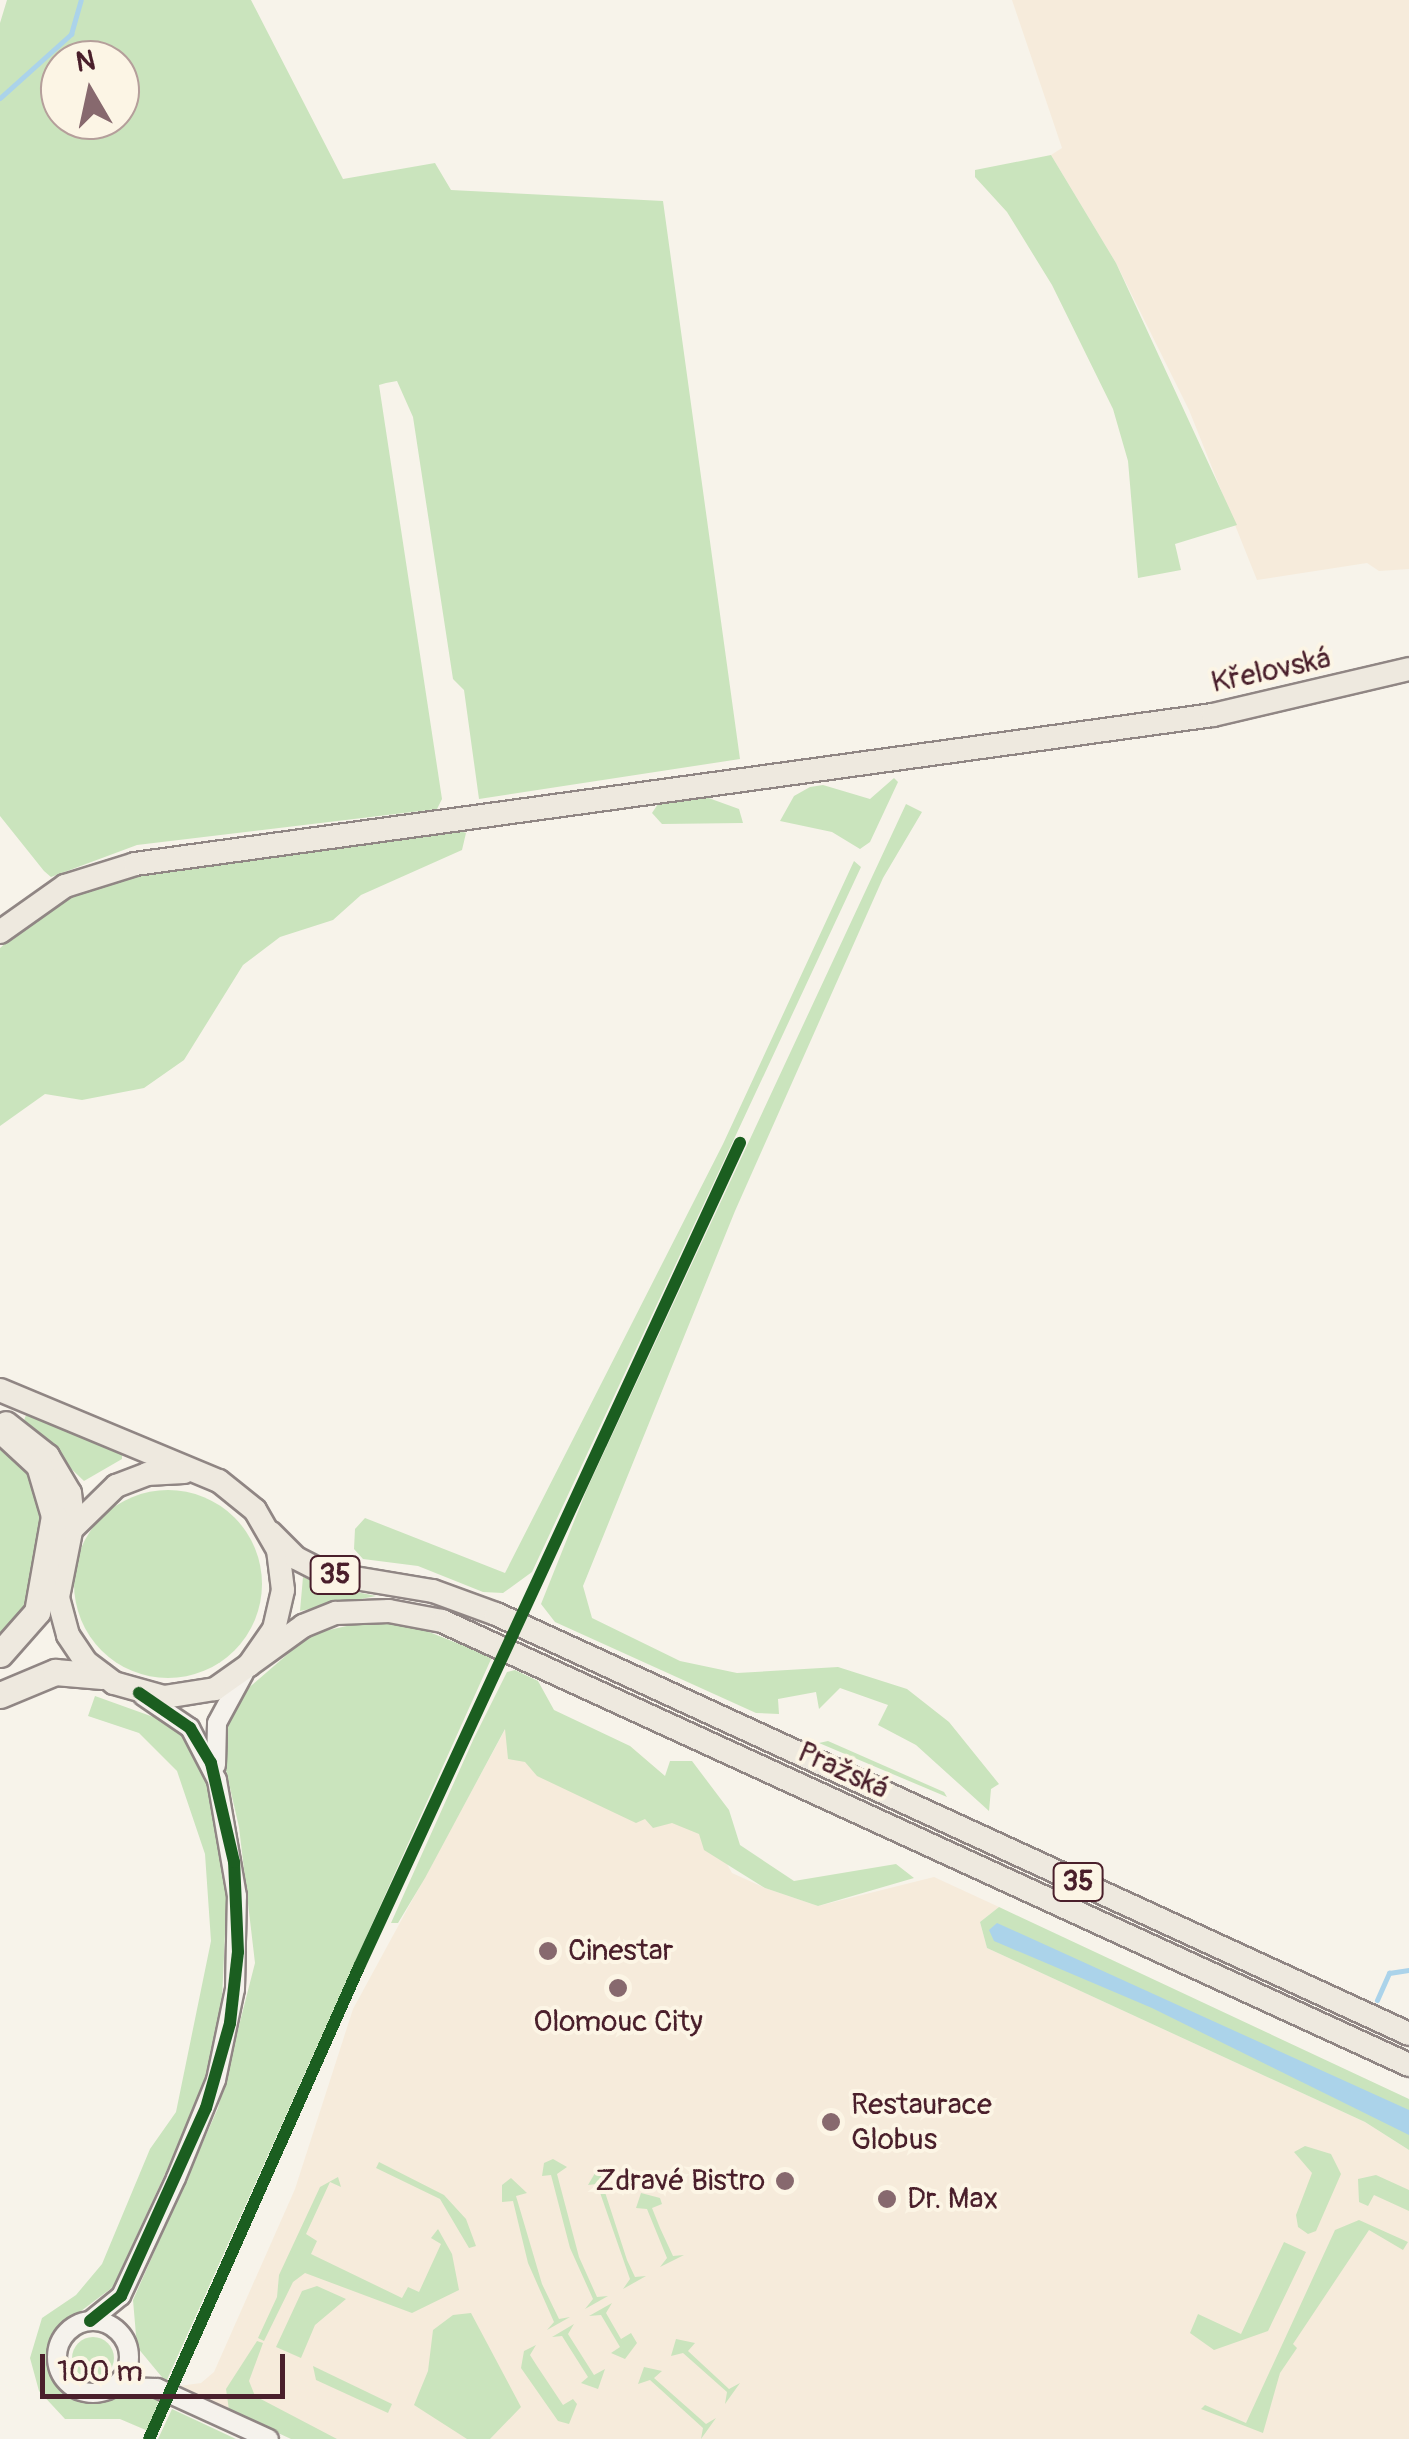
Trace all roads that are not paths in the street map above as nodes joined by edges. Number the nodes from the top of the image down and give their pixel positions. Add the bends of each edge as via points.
1 (1409, 669) edge
2 (0, 932) edge
3 (0, 1390) edge
4 (0, 1420) edge
5 (0, 1429) edge
6 (212, 1478) junction
7 (271, 1534) junction
8 (68, 1537) junction
9 (57, 1588) junction
10 (0, 1657) edge
11 (249, 1666) junction
12 (102, 1676) junction
13 (138, 1693) junction
14 (0, 1695) edge
15 (217, 1780) junction
16 (1409, 2034) edge
17 (1409, 2064) edge
18 (121, 2296) junction
19 (90, 2321) junction
20 (127, 2347) junction
21 (114, 2386) junction
22 (157, 2388) junction
23 (269, 2439) edge

1 - 2 main road, Křelovská via 1283,702 1144,725 135,864 65,886
3 - 6 main road
4 - 8 main road via 39,1448 62,1476 73,1508
5 - 10 highway via 39,1466 54,1516 37,1612
6 - 7 main road via 244,1498
6 - 8 main road via 168,1471 131,1479 96,1499
7 - 11 main road via 282,1566 282,1599 270,1638
7 - 16 main road, Pražská / 35 via 324,1572 433,1591 496,1614
8 - 9 main road
9 - 10 highway via 44,1632
9 - 12 main road via 68,1635
11 - 13 main road via 194,1695
11 - 15 street via 217,1723
11 - 17 main road, Pražská / 35 via 304,1626 336,1613 389,1611 442,1621
12 - 13 main road
12 - 14 highway via 55,1672
13 - 15 street via 190,1728
15 - 18 street via 237,1896 230,2023 206,2108
18 - 19 street
18 - 20 street
19 - 20 street via 106,2324
19 - 21 street via 63,2338 60,2370 82,2392
20 - 21 street
20 - 22 street
21 - 22 street
22 - 23 street

